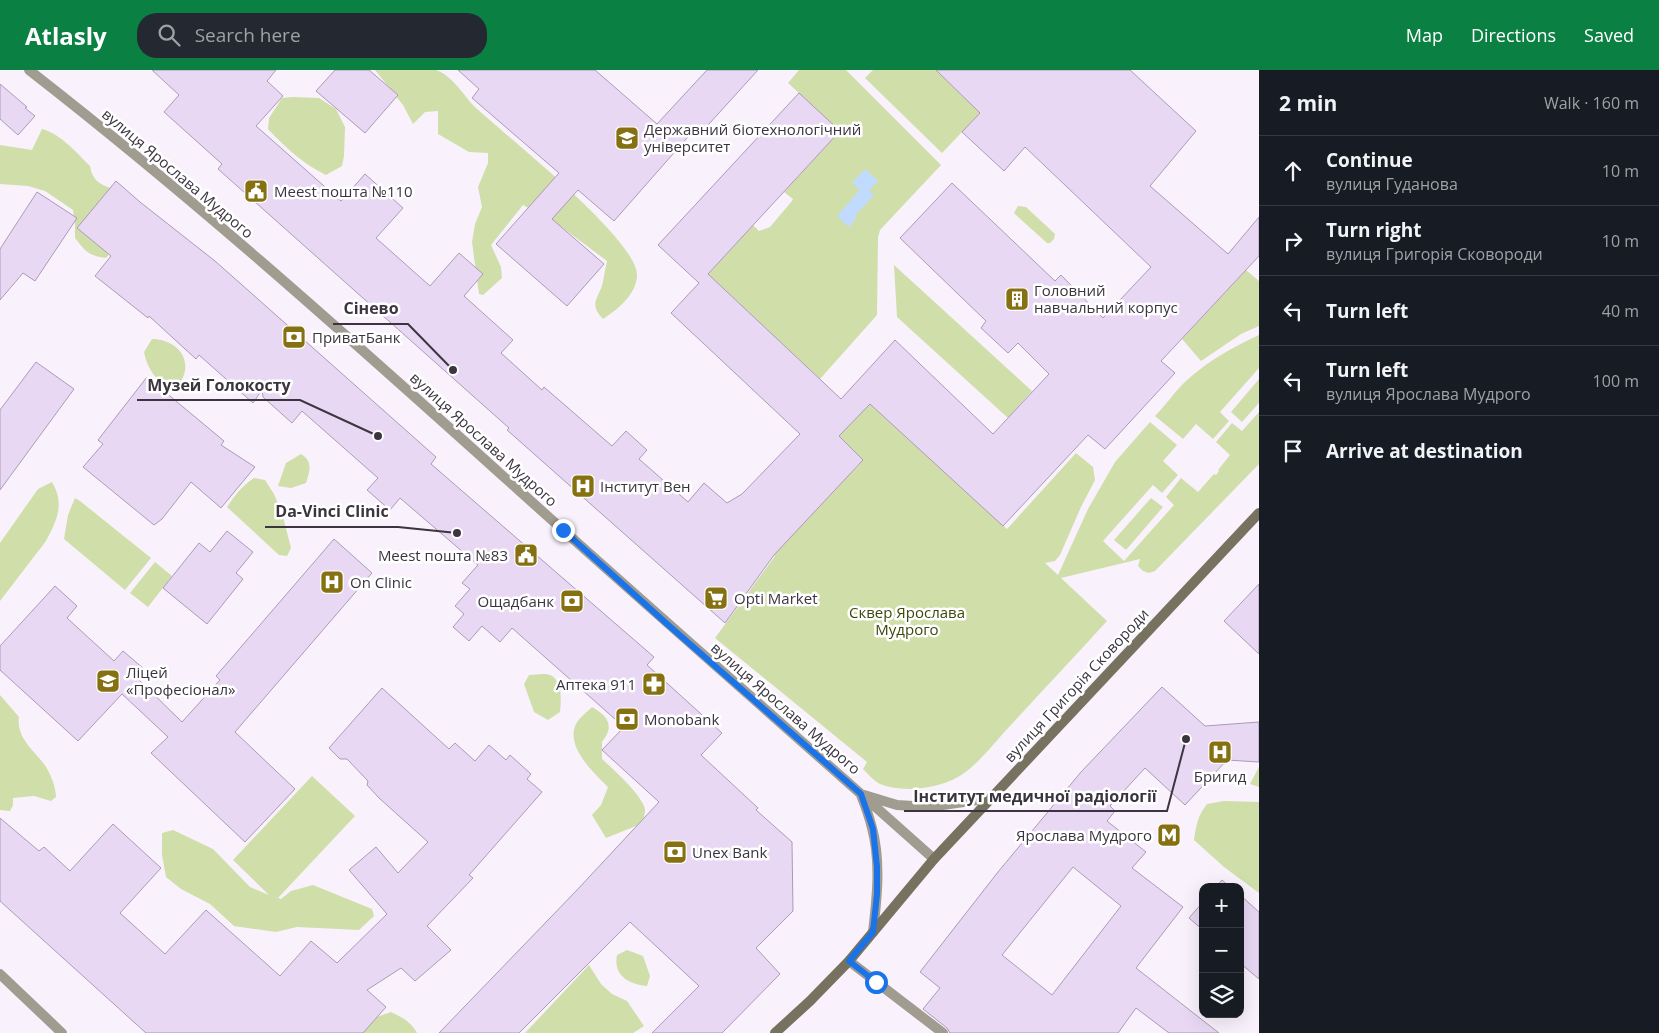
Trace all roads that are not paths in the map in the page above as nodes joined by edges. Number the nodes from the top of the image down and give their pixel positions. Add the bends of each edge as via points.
1 (29, 70) edge
2 (1259, 513) edge
3 (861, 794) junction
4 (991, 798) junction
5 (934, 859) junction
6 (873, 932) junction
7 (849, 961) junction
8 (0, 974) edge
9 (62, 1033) edge
10 (775, 1033) edge
11 (943, 1033) edge

1 - 3 street, вулиця Ярослава Мудрого via 229,234
2 - 4 main road, вулиця Григорія Сковороди
3 - 4 street via 898,806 930,807
3 - 5 street, вулиця Ярослава Мудрого
3 - 6 street via 873,829 877,867
4 - 5 main road, вулиця Григорія Сковороди
5 - 6 main road, вулиця Григорія Сковороди
6 - 7 main road, вулиця Григорія Сковороди
7 - 10 main road, вулиця Григорія Сковороди
7 - 11 street
8 - 9 street

